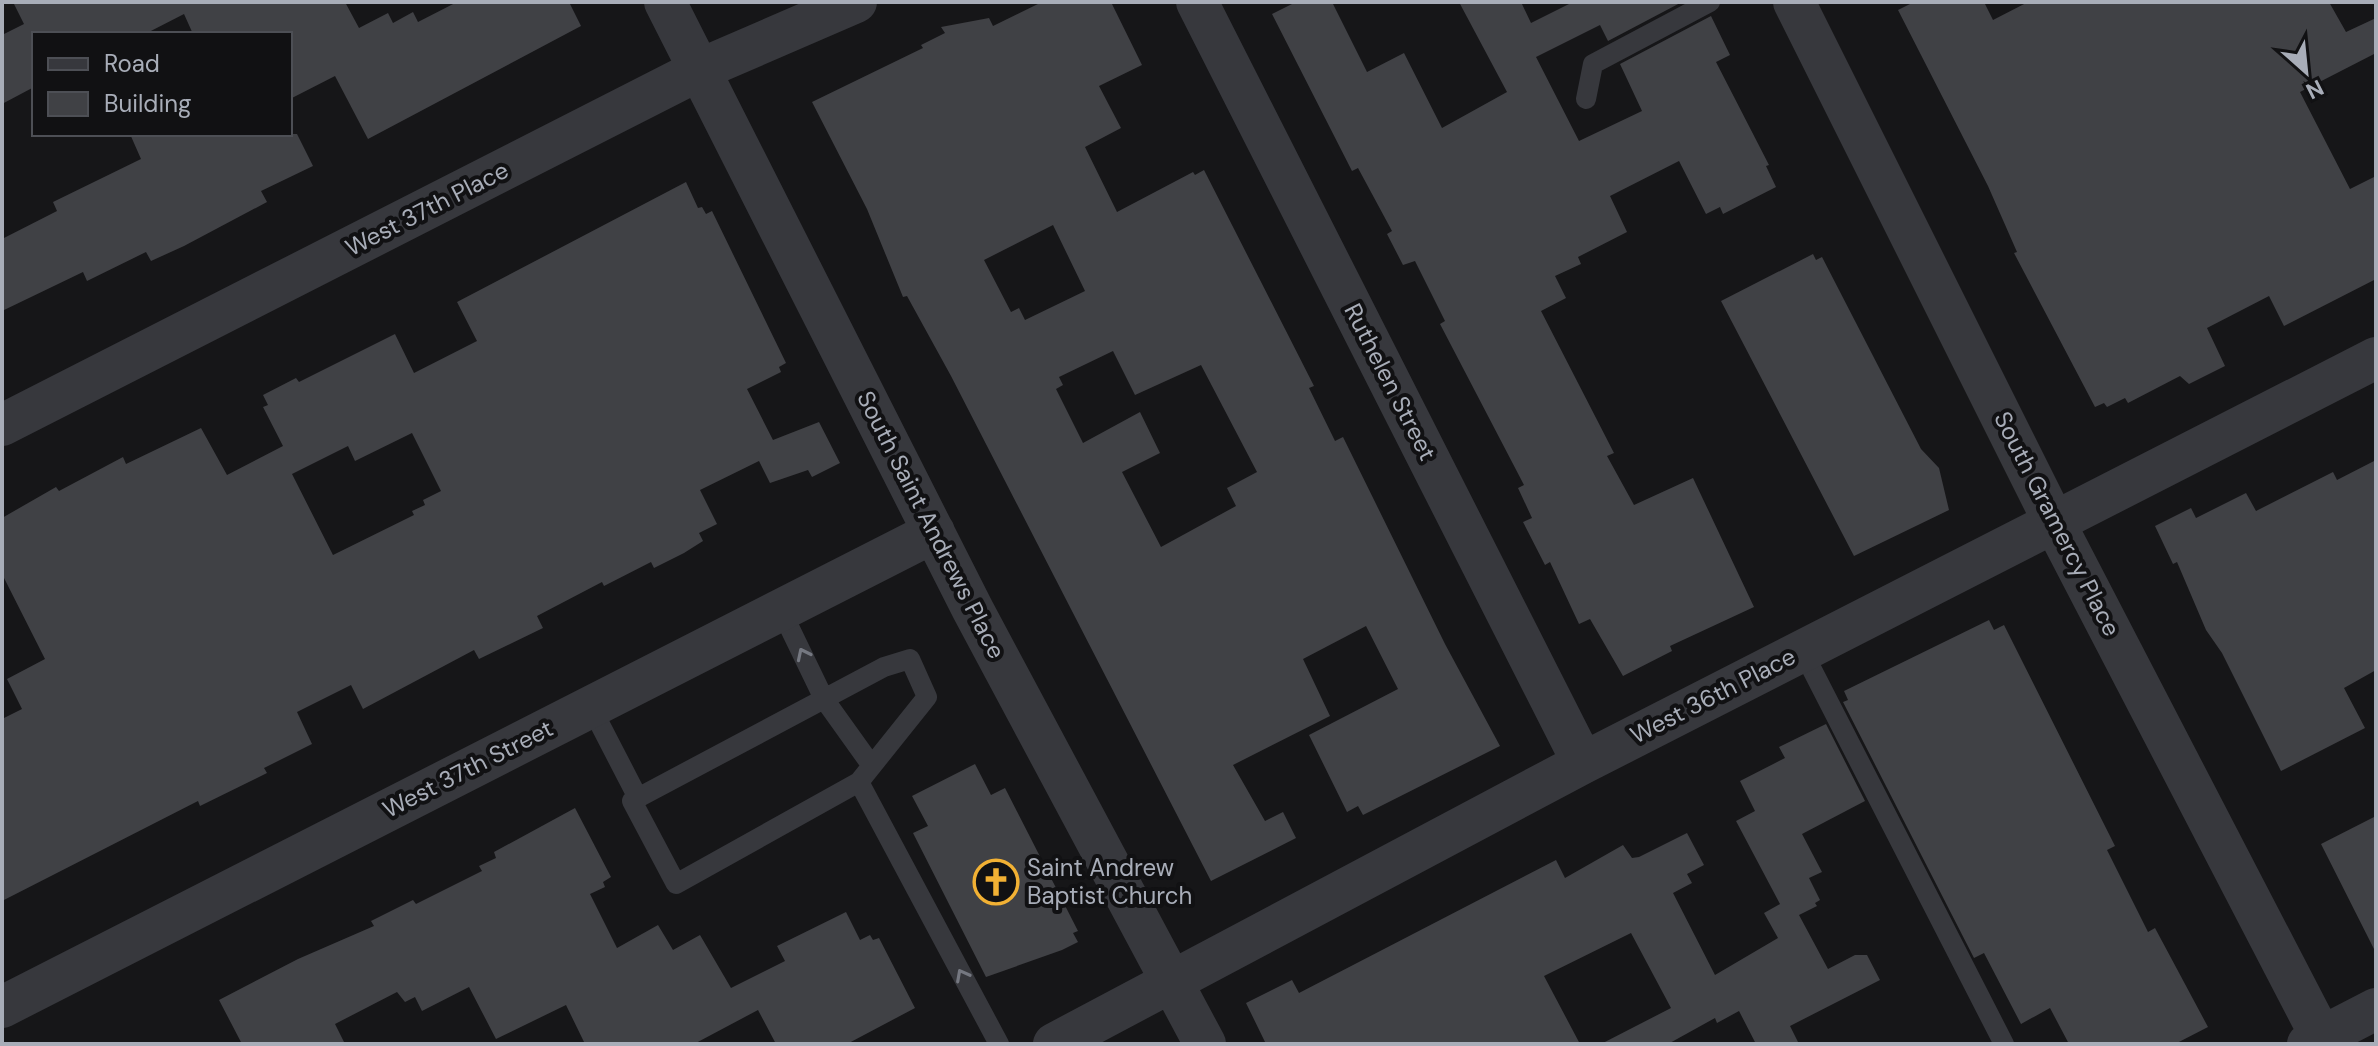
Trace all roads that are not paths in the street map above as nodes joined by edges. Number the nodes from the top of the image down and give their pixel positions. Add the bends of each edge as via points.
1 (665, 2) edge
2 (856, 2) edge
3 (1197, 2) edge
4 (1710, 2) edge
5 (1794, 2) edge
6 (701, 69) junction
7 (1586, 99) dead end
8 (2376, 358) edge
9 (2, 425) edge
10 (2054, 522) junction
11 (934, 532) junction
12 (781, 610) junction
13 (1802, 650) junction
14 (824, 699) junction
15 (591, 707) junction
16 (1583, 763) junction
17 (865, 774) junction
18 (638, 798) junction
19 (1173, 983) junction
20 (2, 1007) edge
21 (2376, 1009) edge
22 (2318, 1042) edge
23 (999, 1044) edge
24 (1054, 1044) edge
25 (1205, 1044) edge
26 (2004, 1044) edge

1 - 6 street, South Saint Andrews Place
2 - 6 street, West 37th Place
3 - 16 street, Ruthelen Street
4 - 7 lane via 1593,64
5 - 10 street, South Gramercy Place
6 - 9 street, West 37th Place
6 - 11 street, South Saint Andrews Place
8 - 10 street, West 36th Place
10 - 13 street, West 36th Place
10 - 22 street, South Gramercy Place
11 - 12 street, West 37th Street
11 - 19 street, South Saint Andrews Place
14 -> 12 lane
12 - 15 street, West 37th Street
13 - 16 street, West 36th Place
13 - 26 lane
14 - 17 lane
14 - 17 lane via 910,659 927,697
14 - 18 lane
15 - 18 lane
15 - 20 street, West 37th Street
16 - 19 street, West 36th Place
17 - 18 lane via 676,884 632,801
23 -> 17 lane
19 - 24 street, West 36th Place
19 - 25 street, South Saint Andrews Place
21 - 22 street

